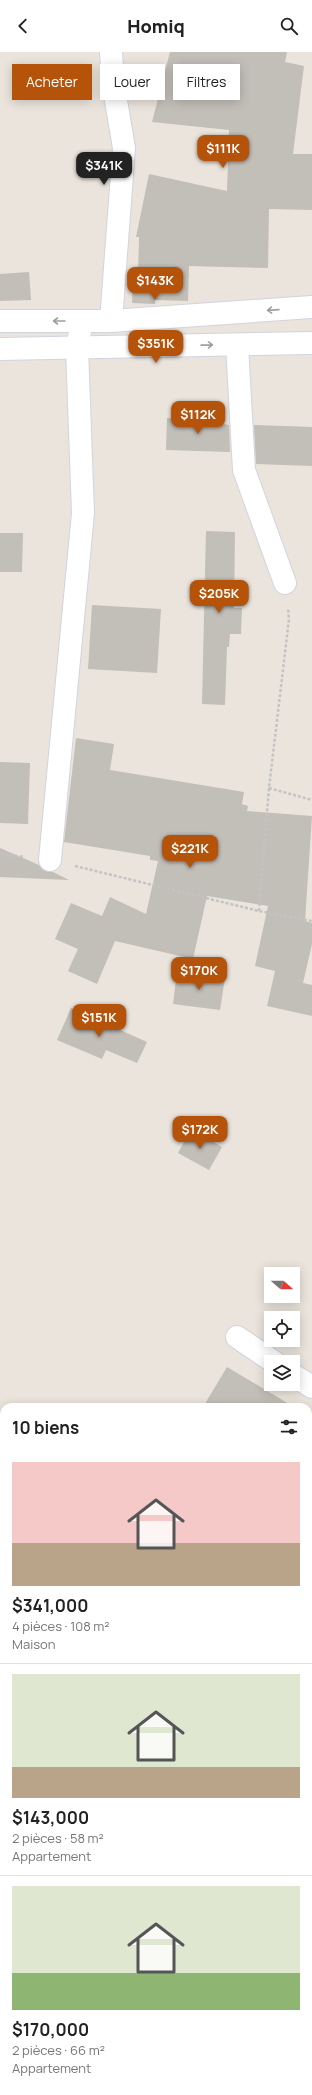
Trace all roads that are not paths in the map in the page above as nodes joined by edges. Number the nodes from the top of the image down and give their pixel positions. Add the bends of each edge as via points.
1 (111, 52) edge
2 (312, 307) edge
3 (0, 321) edge
4 (82, 321) junction
5 (111, 321) junction
6 (312, 344) edge
7 (237, 345) junction
8 (77, 348) junction
9 (0, 349) edge
10 (285, 583) road end
11 (50, 860) road end
12 (237, 1337) dead end
13 (264, 1355) edge
14 (300, 1379) edge
15 (312, 1387) edge

1 - 5 street via 113,83 124,148
2 -> 5 street
4 -> 3 street
4 - 5 street
4 - 8 street
6 - 7 street
8 -> 7 street
7 - 10 street via 244,470
8 - 9 street
8 - 11 street via 83,513
12 - 13 street
14 - 15 street

